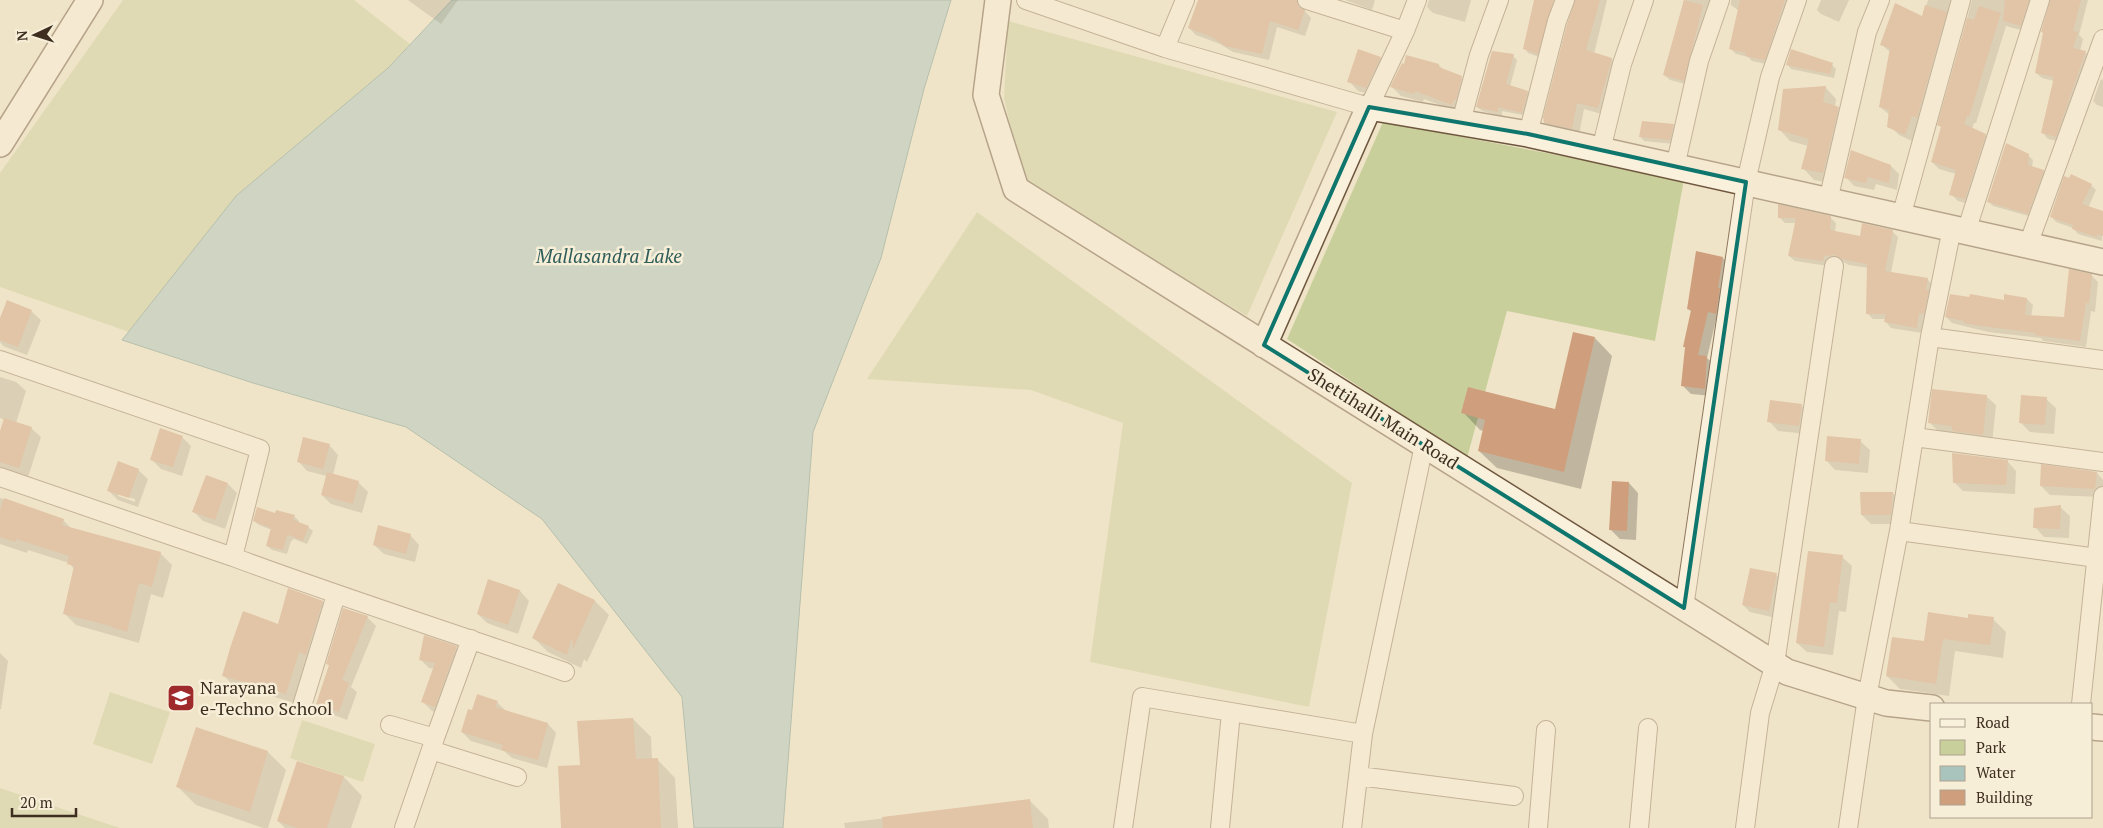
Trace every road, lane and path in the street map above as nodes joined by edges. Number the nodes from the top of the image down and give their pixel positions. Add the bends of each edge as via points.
1 (90, 0) edge
2 (998, 0) edge
3 (1026, 0) edge
4 (1185, 0) edge
5 (1307, 0) edge
6 (1417, 0) edge
7 (1498, 0) edge
8 (1565, 0) edge
9 (1644, 0) edge
10 (1720, 0) edge
11 (1797, 0) edge
12 (1880, 0) edge
13 (1961, 0) edge
14 (2040, 0) edge
15 (1405, 32) junction
16 (2103, 40) edge
17 (1165, 48) junction
18 (1369, 107) junction
19 (1461, 122) junction
20 (1528, 134) junction
21 (0, 144) edge
22 (1602, 150) junction
23 (1676, 167) junction
24 (1746, 182) junction
25 (1828, 201) junction
26 (1901, 217) junction
27 (1959, 230) junction
28 (2028, 245) junction
29 (2103, 262) edge
30 (1834, 266) dead end
31 (1930, 337) junction
32 (1264, 344) junction
33 (0, 360) edge
34 (2103, 360) edge
35 (1914, 437) junction
36 (1424, 445) junction
37 (2103, 462) edge
38 (0, 477) edge
39 (2103, 496) edge
40 (1899, 531) junction
41 (233, 557) junction
42 (2097, 558) junction
43 (336, 595) junction
44 (1684, 608) junction
45 (471, 639) junction
46 (1775, 664) junction
47 (565, 672) dead end
48 (1867, 697) junction
49 (2081, 703) edge
50 (302, 706) dead end
51 (1930, 708) edge
52 (1230, 712) junction
53 (390, 725) dead end
54 (1648, 728) dead end
55 (1546, 730) dead end
56 (1363, 734) junction
57 (433, 744) junction
58 (1359, 776) junction
59 (517, 777) dead end
60 (1514, 796) dead end
61 (404, 828) edge
62 (1123, 828) edge
63 (1220, 828) edge
64 (1352, 828) edge
65 (1538, 828) edge
66 (1639, 828) edge
67 (1745, 828) edge
68 (1848, 828) edge

1 - 21 street
2 - 32 street, Shettihalli Main Road via 986,95 1016,189
3 - 17 street
4 - 17 street
5 - 15 street
6 - 15 street
7 - 19 street
8 - 20 street
9 - 22 street via 1622,64
10 - 23 street via 1698,61
11 - 24 street via 1770,77
12 - 25 street via 1867,32
13 - 26 street
14 - 27 street
15 - 18 street
16 - 28 street
17 - 18 street
18 - 19 street
18 - 32 street
19 - 20 street
20 - 22 street
22 - 23 street
23 - 24 street
24 - 25 street
24 - 44 street
25 - 26 street
26 - 27 street
27 - 28 street
27 - 31 street
28 - 29 street
30 - 46 street
31 - 34 street
31 - 35 street
32 - 36 street, Shettihalli Main Road
33 - 41 street via 260,449
35 - 37 street
35 - 40 street
36 - 44 street, Shettihalli Main Road
36 - 56 street
38 - 41 street
39 - 42 street
40 - 42 street
40 - 48 street
41 - 43 street
42 - 49 street
43 - 45 street
43 - 50 street
44 - 46 street, Shettihalli Main Road
45 - 47 street
45 - 57 street
46 - 48 street, Shettihalli Main Road via 1787,672
46 - 67 street via 1760,713
48 - 51 street, Shettihalli Main Road via 1886,703
48 - 68 street
52 - 56 street
52 - 62 street via 1142,697
52 - 63 street
53 - 57 street
54 - 66 street
55 - 65 street
56 - 58 street
57 - 59 street
57 - 61 street
58 - 60 street
58 - 64 street

